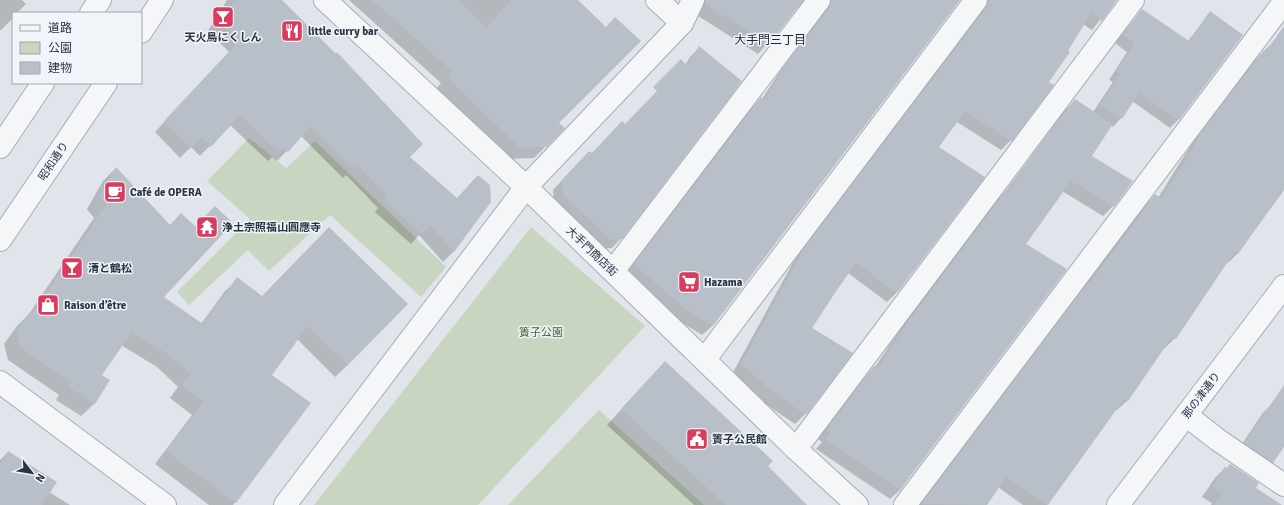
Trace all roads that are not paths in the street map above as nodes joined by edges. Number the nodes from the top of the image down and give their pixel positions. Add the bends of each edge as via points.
1 (100, 0) edge
2 (162, 0) edge
3 (325, 0) edge
4 (657, 0) edge
5 (693, 0) edge
6 (819, 0) edge
7 (976, 0) edge
8 (1133, 0) edge
9 (1284, 1) edge
10 (92, 12) edge
11 (682, 23) junction
12 (142, 30) edge
13 (42, 84) edge
14 (105, 84) edge
15 (0, 147) edge
16 (526, 187) junction
17 (0, 240) edge
18 (613, 271) junction
19 (1284, 286) edge
20 (705, 359) junction
21 (0, 382) edge
22 (1186, 415) junction
23 (796, 449) junction
24 (1284, 485) edge
25 (165, 505) edge
26 (285, 505) edge
27 (857, 505) edge
28 (905, 505) edge
29 (1118, 505) edge

1 - 10 street
2 - 12 street
3 - 16 street, 大手門商店街
4 - 11 street
5 - 11 street
6 - 18 street
7 - 20 street
8 - 23 street
9 - 28 street
11 - 16 street
13 - 15 street
14 - 17 street, 昭和通り
16 - 18 street, 大手門商店街
16 - 26 street
18 - 20 street, 大手門商店街
19 - 22 street, 那の津通り
20 - 23 street, 大手門商店街
21 - 25 street
22 - 24 street
22 - 29 street, 那の津通り
23 - 27 street, 大手門商店街

